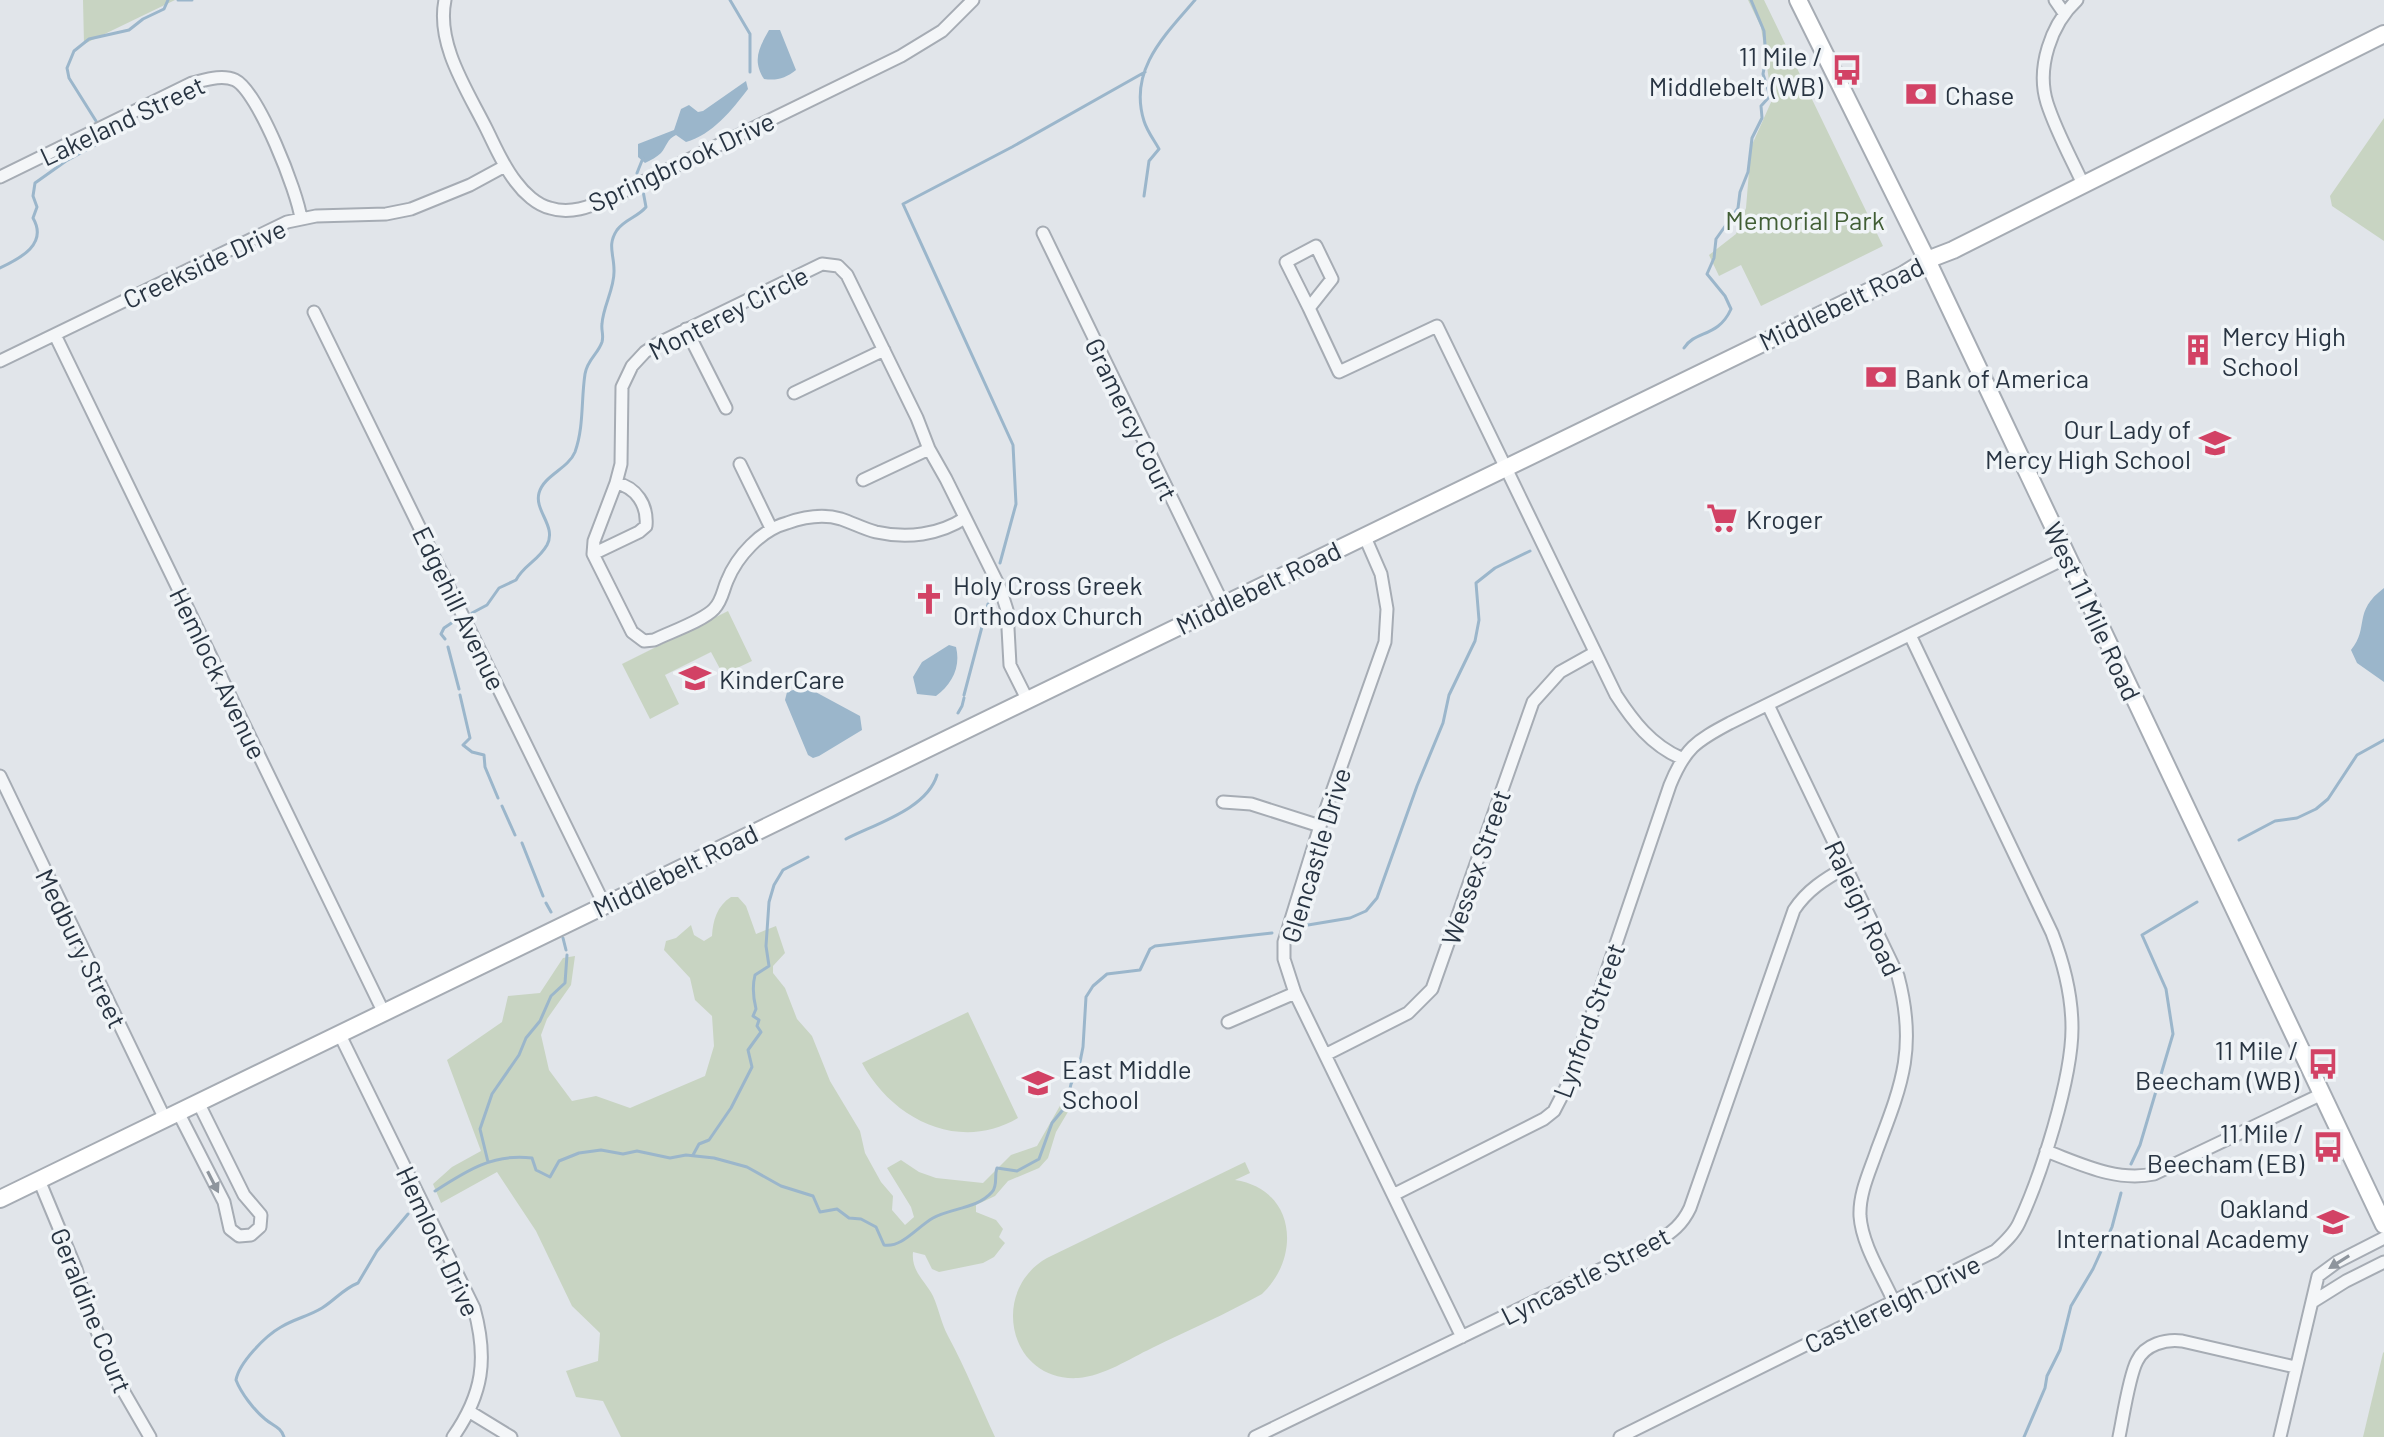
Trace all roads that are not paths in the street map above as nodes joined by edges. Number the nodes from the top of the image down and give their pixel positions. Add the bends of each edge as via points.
1 (445, 0) edge
2 (973, 0) edge
3 (1798, 0) edge
4 (2055, 0) edge
5 (2077, 0) edge
6 (2064, 13) junction
7 (2384, 34) edge
8 (505, 166) junction
9 (0, 177) edge
10 (2083, 184) junction
11 (301, 219) junction
12 (1043, 233) dead end
13 (1927, 260) junction
14 (1309, 308) junction
15 (314, 312) dead end
16 (686, 329) junction
17 (55, 335) junction
18 (884, 350) junction
19 (0, 361) edge
20 (794, 393) dead end
21 (726, 408) dead end
22 (929, 449) junction
23 (740, 464) dead end
24 (1505, 466) junction
25 (863, 480) dead end
26 (616, 483) junction
27 (965, 518) junction
28 (771, 528) junction
29 (1364, 535) junction
30 (593, 554) junction
31 (2068, 557) junction
32 (1223, 604) junction
33 (1910, 635) junction
34 (1594, 653) junction
35 (1027, 699) junction
36 (1768, 705) junction
37 (1681, 758) junction
38 (0, 776) edge
39 (1223, 802) dead end
40 (1320, 826) junction
41 (1846, 867) junction
42 (604, 904) junction
43 (1295, 993) junction
44 (383, 1011) junction
45 (1228, 1022) dead end
46 (339, 1033) junction
47 (1327, 1054) junction
48 (2322, 1094) junction
49 (198, 1102) junction
50 (171, 1116) junction
51 (2046, 1151) junction
52 (39, 1180) junction
53 (1393, 1195) junction
54 (0, 1199) edge
55 (2384, 1225) edge
56 (2384, 1238) edge
57 (2384, 1262) edge
58 (2314, 1301) junction
59 (1894, 1302) junction
60 (1462, 1337) junction
61 (2295, 1367) junction
62 (470, 1412) junction
63 (150, 1437) edge
64 (453, 1437) edge
65 (511, 1437) edge
66 (1255, 1437) edge
67 (1620, 1437) edge
68 (2119, 1437) edge
69 (2280, 1437) edge

1 - 8 street, Springbrook Drive via 445,33 457,71
2 - 8 street, Springbrook Drive via 942,31 901,56 583,209 540,204
3 - 13 street, West 11 Mile Road
4 - 6 street
5 - 6 street
6 - 10 street via 2045,62 2046,102
7 - 10 street, Middlebelt Road
8 - 11 street, Creekside Drive via 411,209
9 - 11 street, Lakeland Street via 192,83 225,78 246,89 266,122
10 - 13 street, Middlebelt Road
11 - 17 street, Creekside Drive
12 - 32 street, Gramercy Court
13 - 24 street, Middlebelt Road
13 - 31 street, West 11 Mile Road
14 - 14 street via 1332,279 1316,246 1286,262
14 - 24 street via 1339,372 1437,326
15 - 42 street, Edgehill Avenue
16 - 18 street, Monterey Circle via 822,264 838,266 847,275
16 - 21 street
16 - 26 street, Monterey Circle via 645,352 622,387 623,437
17 - 19 street, Creekside Drive
17 - 44 street, Hemlock Avenue
18 - 20 street
18 - 22 street, Monterey Circle
22 - 25 street
22 - 27 street, Monterey Circle
23 - 28 street
24 - 29 street, Middlebelt Road
24 - 34 street
26 - 30 street, Monterey Circle
26 - 30 street via 636,492 647,515 646,526
27 - 28 street via 949,529 908,535 876,532 838,518 809,517
27 - 35 street, Monterey Circle via 1000,588 1007,610 1010,665
28 - 30 street via 734,565 713,611 654,640 644,641 632,632
29 - 32 street, Middlebelt Road
29 - 40 street, Glencastle Drive via 1383,584 1385,642
31 - 33 street
31 - 48 street, West 11 Mile Road
32 - 35 street, Middlebelt Road
33 - 36 street
33 - 51 street, Castlereigh Drive via 2063,960 2072,1030
34 - 37 street via 1631,717 1649,738
34 - 47 street, Wessex Street via 1560,672 1533,702 1432,989 1408,1013
35 - 42 street, Middlebelt Road
36 - 37 street via 1713,732
36 - 41 street, Raleigh Road
37 - 53 street, Lynford Street via 1569,1082 1554,1111
38 - 50 street, Medbury Street
39 - 40 street via 1251,804
40 - 43 street, Glencastle Drive via 1284,942
41 - 59 street, Raleigh Road via 1898,976 1908,1025 1905,1070 1860,1213 1868,1246
41 - 60 street, Lyncastle Street via 1814,886 1794,910 1683,1222 1657,1242
42 - 44 street, Middlebelt Road
43 - 45 street
43 - 47 street, Glencastle Drive
44 - 46 street, Middlebelt Road
46 - 49 street, Middlebelt Road
46 - 62 street, Hemlock Drive via 474,1308 482,1350
47 - 53 street, Glencastle Drive
48 - 51 street via 2141,1177 2114,1175
48 - 55 street, West 11 Mile Road
49 - 50 street, Middlebelt Road
50 -> 49 street, Medbury Street via 224,1202 230,1229 239,1236 251,1235 260,1227 261,1215 244,1195
50 - 52 street, Middlebelt Road
51 - 59 street, Castlereigh Drive via 2018,1226 1995,1251
52 - 54 street, Middlebelt Road
52 - 63 street, Geraldine Court via 117,1380
53 - 60 street, Glencastle Drive
56 -> 58 street via 2318,1276
57 - 58 street
58 - 61 street
59 - 67 street, Castlereigh Drive
60 - 66 street, Lyncastle Street
61 - 68 street via 2167,1339 2137,1361
61 - 69 street
62 - 64 street
62 - 65 street

